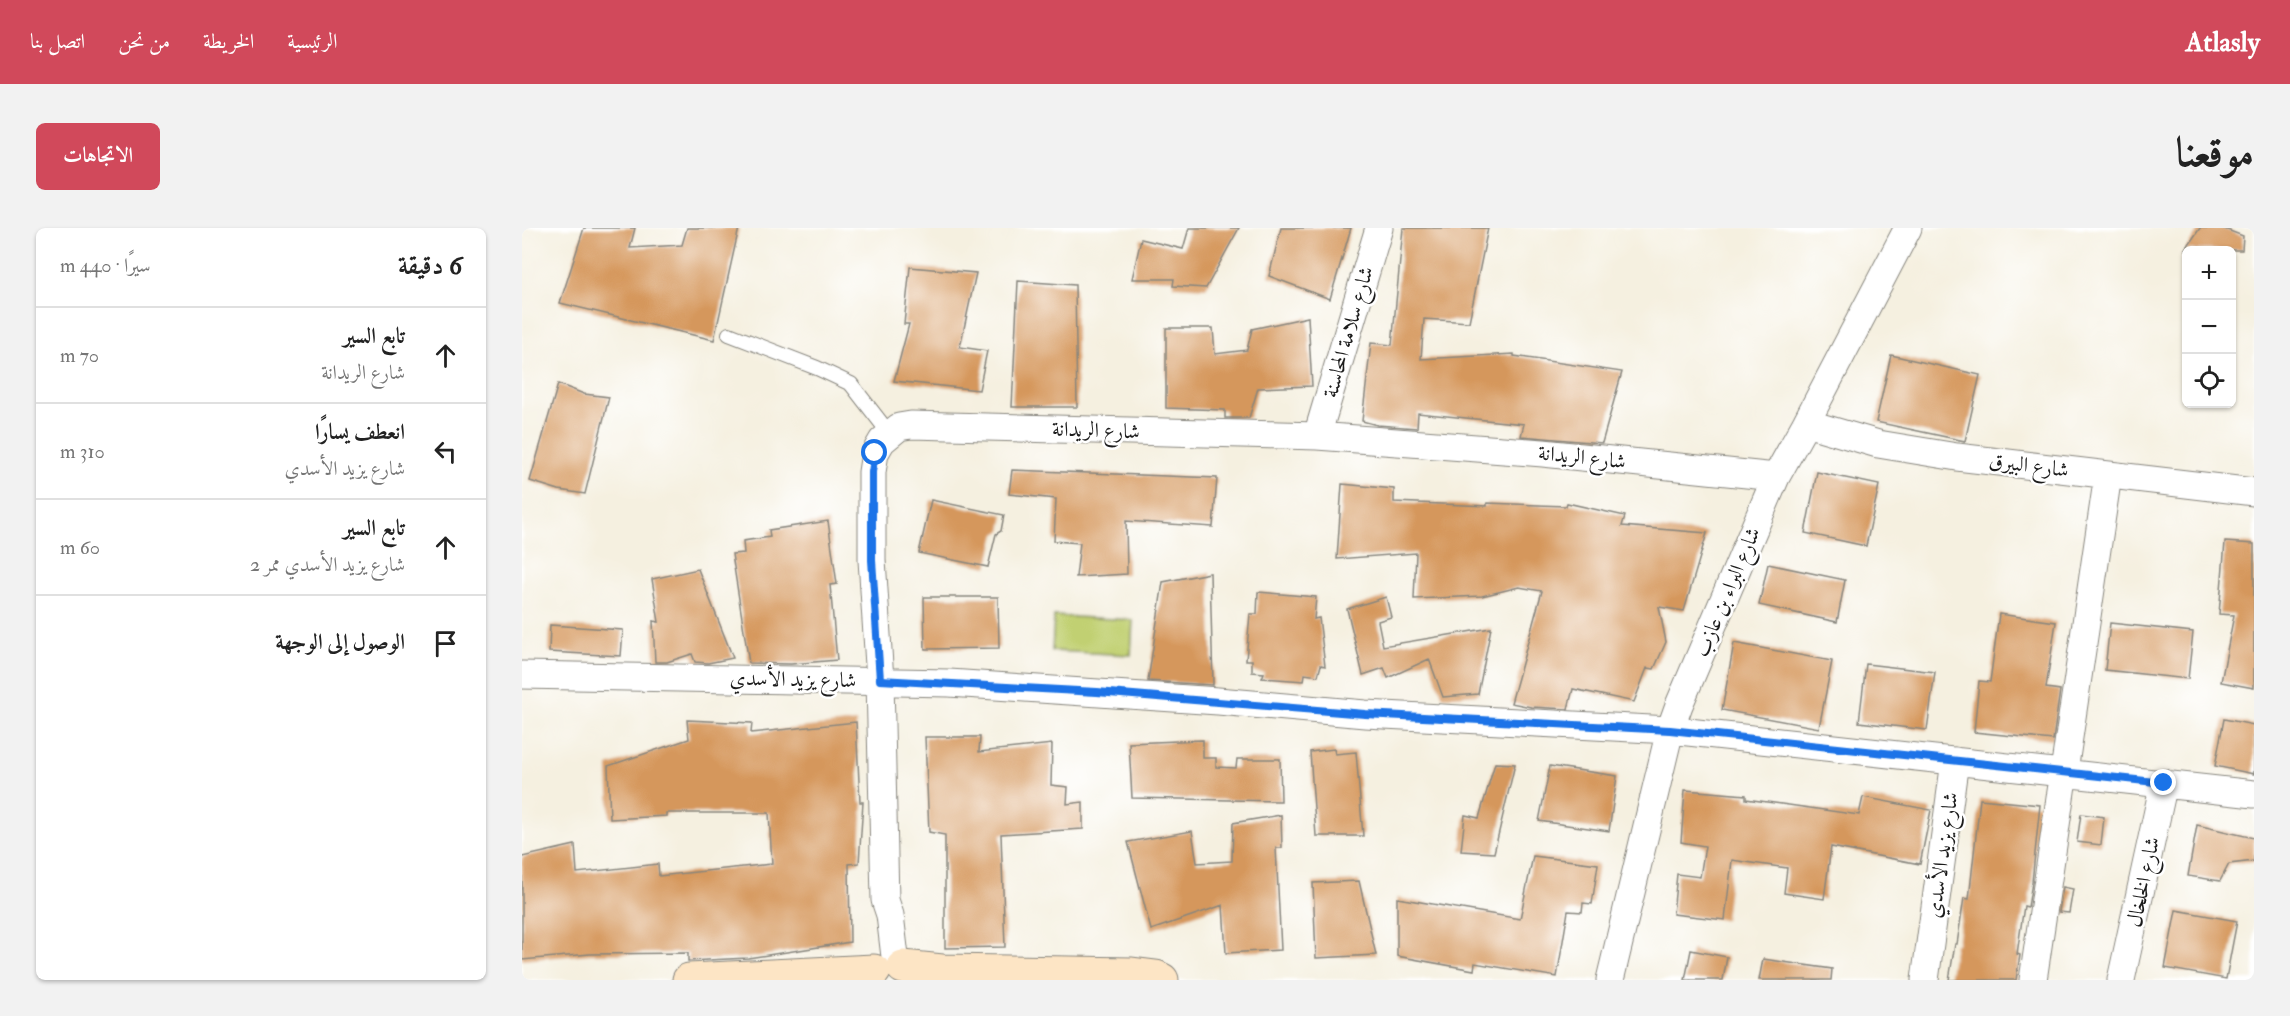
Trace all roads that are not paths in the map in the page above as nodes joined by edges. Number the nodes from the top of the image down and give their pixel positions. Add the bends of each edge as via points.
1 (1378, 228) edge
2 (1908, 228) edge
3 (729, 334) dead end
4 (1806, 423) junction
5 (889, 433) junction
6 (1317, 436) junction
7 (2108, 475) junction
8 (1776, 477) junction
9 (2254, 492) edge
10 (522, 675) edge
11 (880, 680) junction
12 (1670, 730) junction
13 (1955, 761) junction
14 (2063, 772) junction
15 (2164, 783) junction
16 (2254, 794) edge
17 (889, 972) edge
18 (689, 980) edge
19 (1162, 980) edge
20 (1610, 980) edge
21 (1925, 980) edge
22 (2033, 980) edge
23 (2121, 980) edge

1 - 6 street, شارع سلامة المحاسنة
2 - 4 street, شارع البراء بن عازب
3 - 5 lane via 851,384
4 - 7 street, شارع البيرق via 1878,444
4 - 8 street, شارع البراء بن عازب
5 - 6 street, شارع الريدانة via 911,425
5 - 11 street via 875,453 872,472 872,560
6 - 8 street, شارع الريدانة via 1543,453
7 - 9 street, شارع البيرق
7 - 14 street
8 - 12 street, شارع البراء بن عازب
10 - 11 street, شارع يزيد الأسدي
11 - 12 street, شارع يزيد الأسدي via 1365,714
11 - 17 street
12 - 13 street, شارع يزيد الأسدي
12 - 20 street, شارع البراء بن عازب
13 - 14 street
13 - 21 street, شارع يزيد الأسدي
14 - 15 street
14 - 22 street
15 - 16 street
15 - 23 street, شارع الخلخال
17 - 18 street
17 - 19 street via 1132,974

